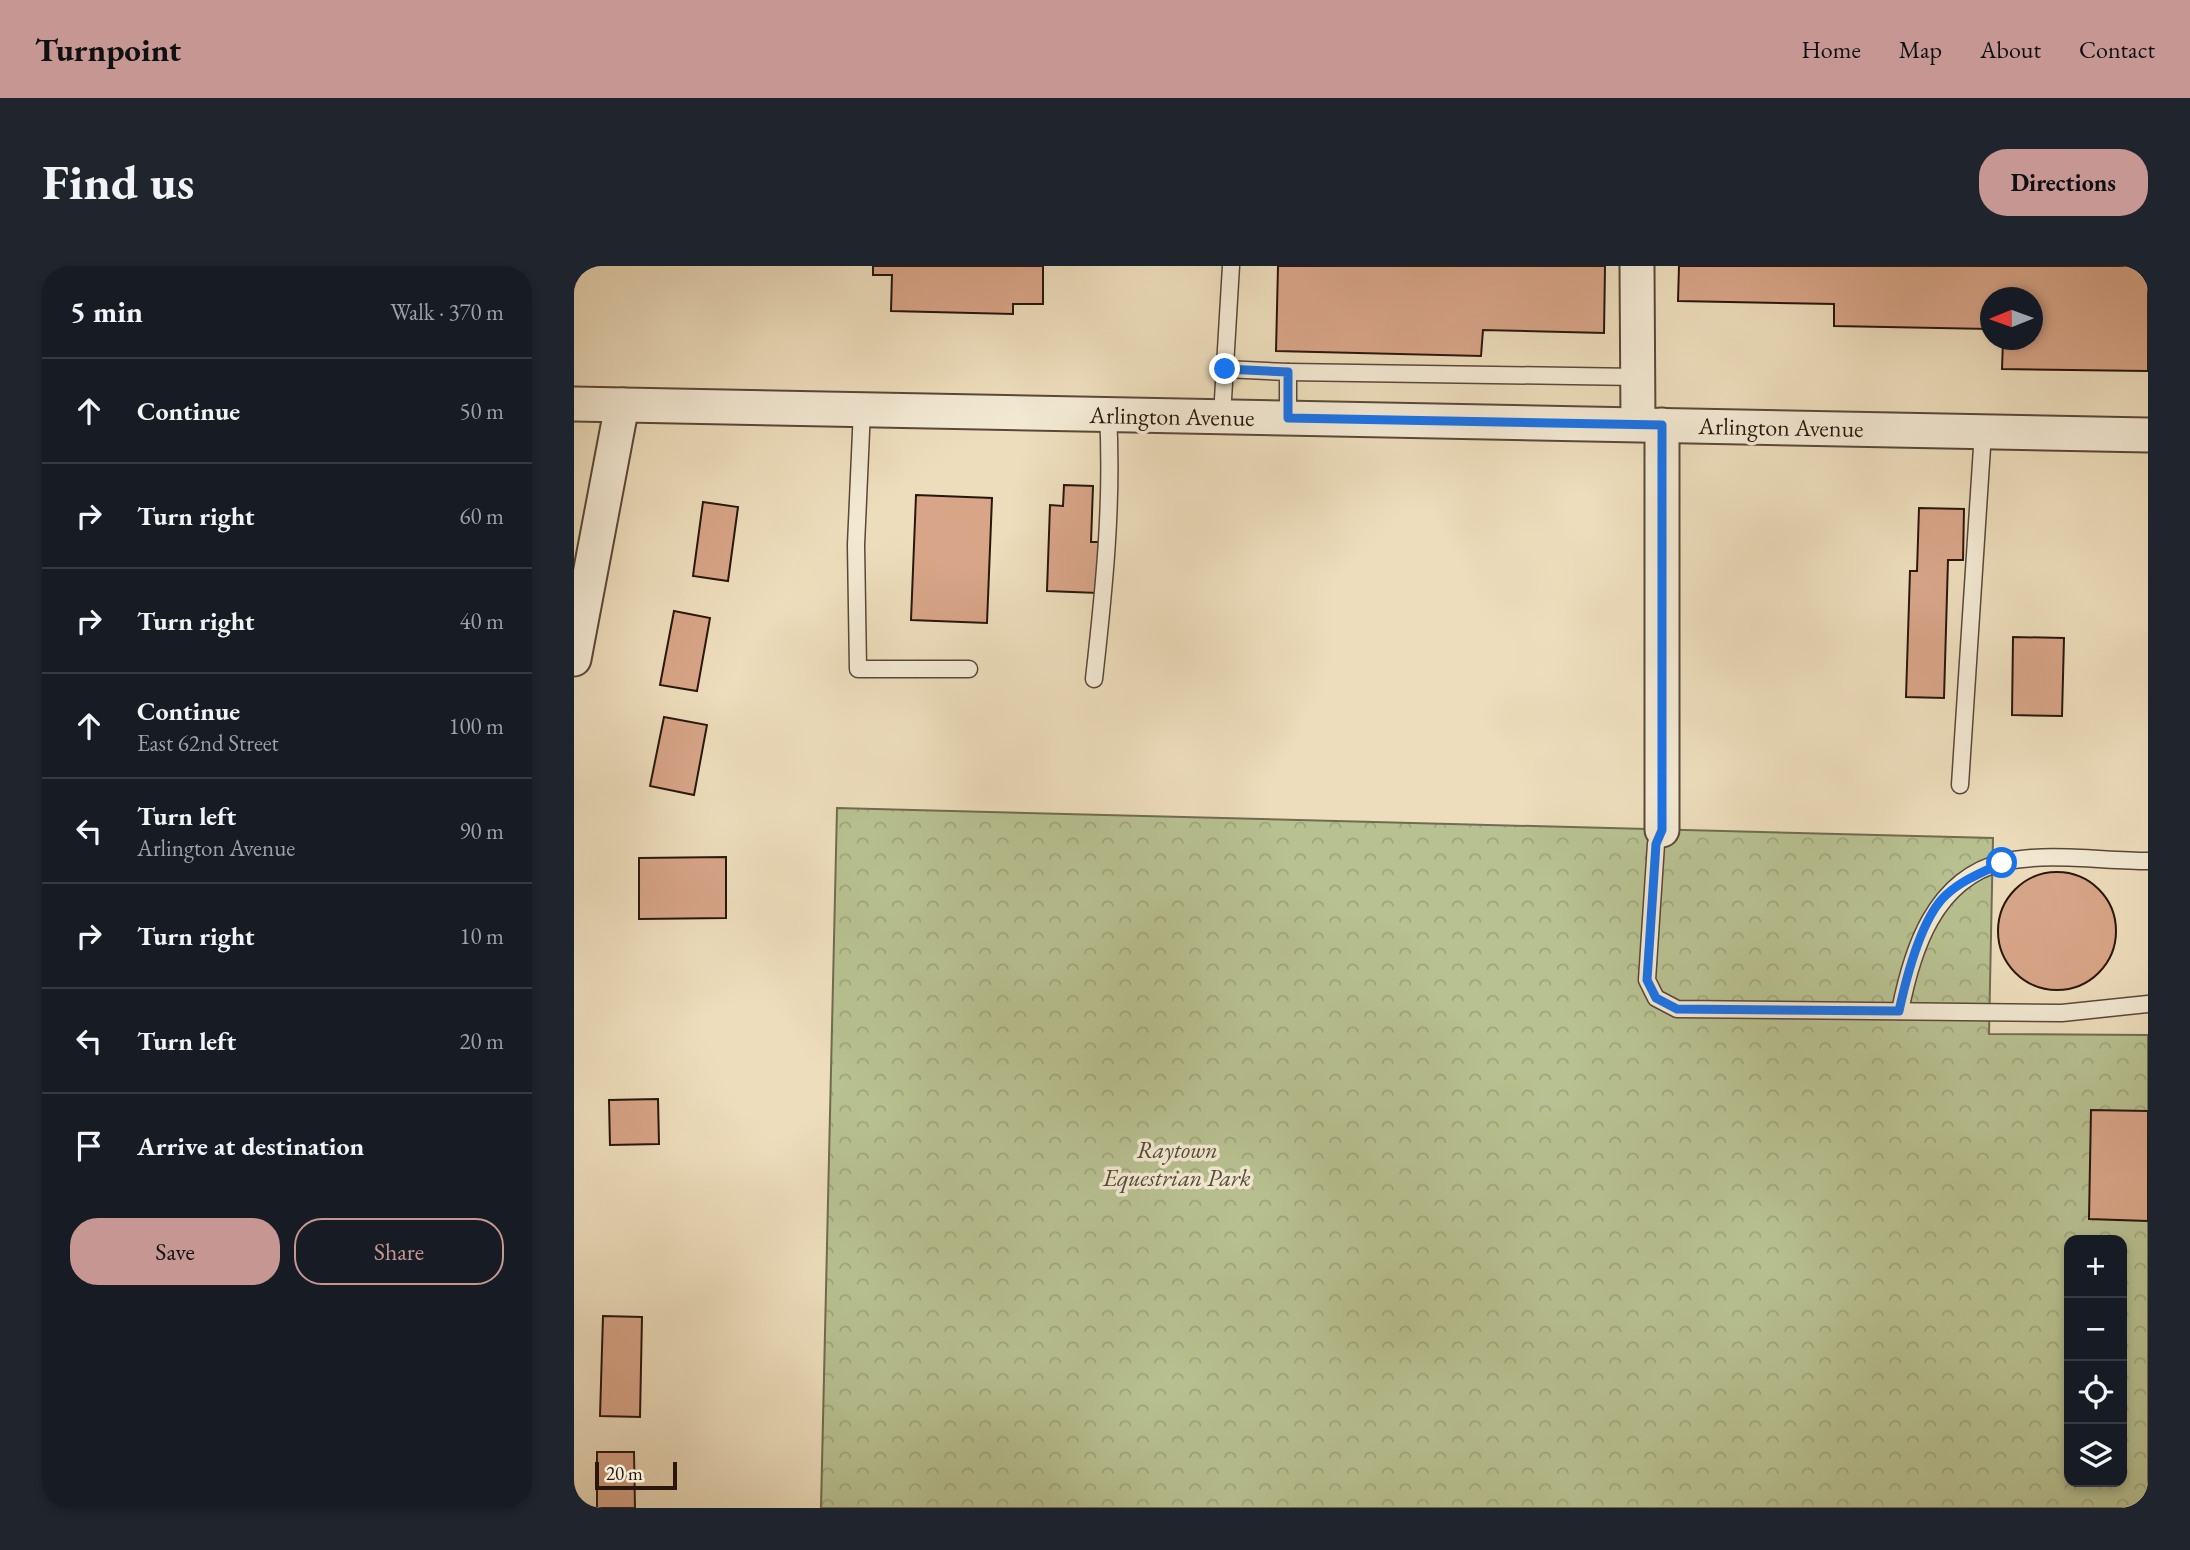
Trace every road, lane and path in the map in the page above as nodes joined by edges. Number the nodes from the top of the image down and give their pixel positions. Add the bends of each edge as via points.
1 (1231, 266) edge
2 (1637, 266) edge
3 (1225, 369) junction
4 (1288, 372) junction
5 (1638, 377) junction
6 (574, 404) edge
7 (622, 405) junction
8 (862, 409) junction
9 (1108, 414) junction
10 (1222, 416) junction
11 (1288, 418) junction
12 (1650, 425) junction
13 (1983, 432) junction
14 (2148, 435) edge
15 (574, 659) edge
16 (969, 669) dead end
17 (1094, 679) dead end
18 (1960, 785) dead end
19 (1662, 830) joint
20 (2148, 861) edge
21 (2148, 1004) edge
22 (1899, 1011) junction

1 - 3 lane
2 - 5 street
3 - 4 lane
3 - 10 lane
4 - 5 lane
4 - 11 lane
5 - 12 street
6 - 7 street, Arlington Avenue
7 - 8 street, Arlington Avenue
7 - 15 street
8 - 9 street, Arlington Avenue
8 - 16 lane via 856,545 858,669
9 - 10 street, Arlington Avenue
9 - 17 lane via 1109,529
10 - 11 street, Arlington Avenue
11 - 12 street, Arlington Avenue
12 - 13 street, Arlington Avenue
12 - 19 street
13 - 14 street, Arlington Avenue
13 - 18 lane
19 - 22 lane via 1656,844 1647,980 1656,998 1677,1009
20 - 22 lane via 2002,863 1966,880 1943,897 1917,944
21 - 22 lane via 2062,1013

